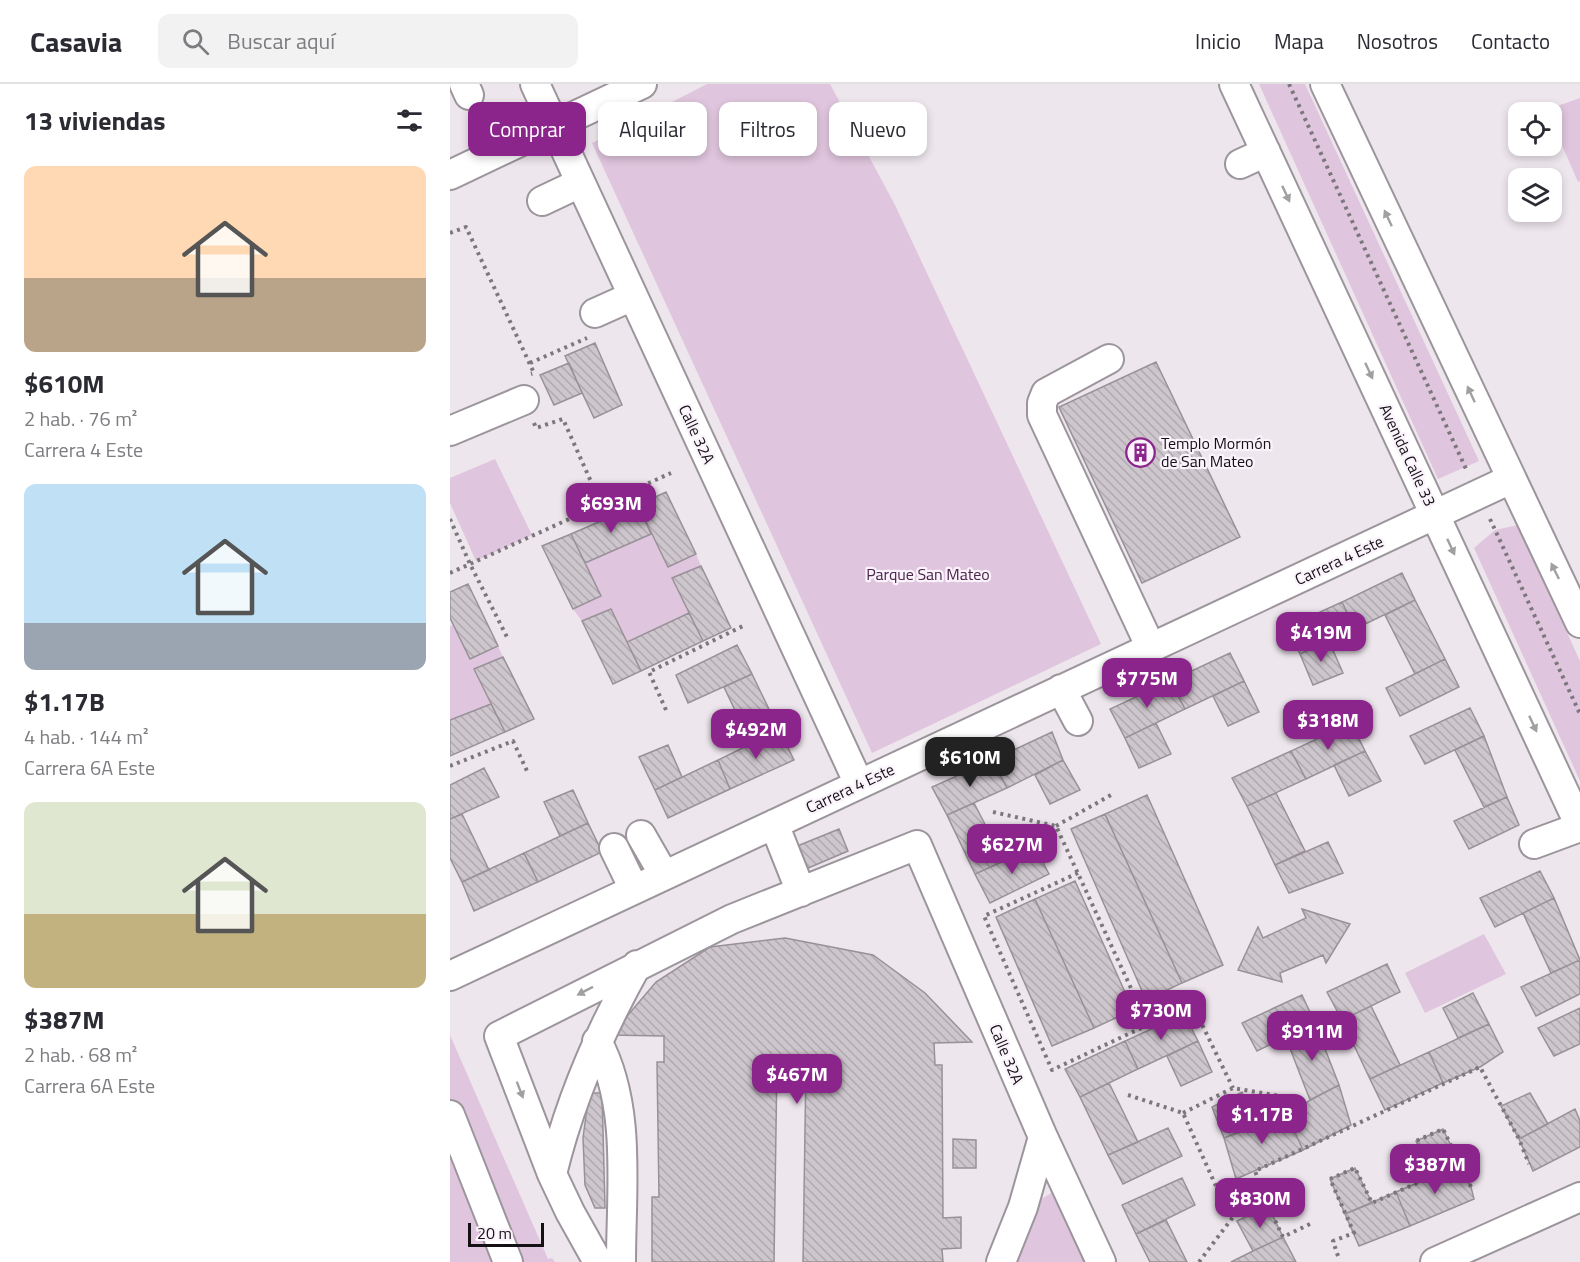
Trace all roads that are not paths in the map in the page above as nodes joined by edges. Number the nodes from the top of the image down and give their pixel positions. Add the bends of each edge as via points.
1 (535, 84) edge
2 (642, 84) edge
3 (1234, 84) edge
4 (1325, 84) edge
5 (543, 102) edge
6 (586, 111) edge
7 (1266, 152) junction
8 (490, 156) edge
9 (568, 156) edge
10 (1240, 164) dead end
11 (450, 175) edge
12 (580, 183) junction
13 (542, 201) dead end
14 (633, 296) junction
15 (594, 323) road end
16 (1109, 359) dead end
17 (524, 400) road end
18 (452, 423) edge
19 (1511, 479) junction
20 (1436, 514) junction
21 (1580, 623) edge
22 (1150, 648) junction
23 (1061, 689) junction
24 (1078, 722) dead end
25 (859, 784) junction
26 (774, 824) junction
27 (1580, 827) edge
28 (641, 835) dead end
29 (1534, 844) dead end
30 (614, 848) dead end
31 (664, 875) junction
32 (634, 889) junction
33 (801, 892) junction
34 (637, 965) junction
35 (453, 966) edge
36 (597, 1041) junction
37 (450, 1115) edge
38 (1043, 1137) junction
39 (552, 1174) junction
40 (1580, 1197) edge
41 (508, 1262) edge
42 (598, 1262) edge
43 (621, 1262) edge
44 (1001, 1262) edge
45 (1101, 1262) edge
46 (1436, 1262) edge

1 - 5 street, Calle 32A
2 - 6 street
3 - 7 street, Avenida Calle 33
19 -> 4 street
7 - 10 street
7 -> 20 street, Avenida Calle 33
8 - 11 street
9 - 12 street, Calle 32A
12 - 13 street
12 - 14 street, Calle 32A
14 - 15 street
14 - 25 street, Calle 32A
16 - 22 street via 1046,393 1042,416
17 - 18 street
19 - 20 street, Carrera 4 Este
21 -> 19 street
20 - 22 street, Carrera 4 Este
20 -> 27 street, Avenida Calle 33
22 - 23 street, Carrera 4 Este
23 - 24 street
23 - 25 street, Carrera 4 Este
25 - 26 street, Carrera 4 Este
26 - 31 street, Carrera 4 Este
26 - 33 street
27 - 29 street
28 - 31 street
30 - 32 street
31 - 32 street, Carrera 4 Este
32 - 35 street, Carrera 4 Este
33 - 34 street via 732,919
33 - 38 street, Calle 32A via 917,845
34 - 36 street
34 -> 39 street via 499,1036
36 - 39 street via 579,1083
36 - 43 street via 608,1060 620,1107
37 - 41 street
38 - 44 street via 1023,1207
38 - 45 street, Calle 32A
39 - 42 street
40 - 46 street

